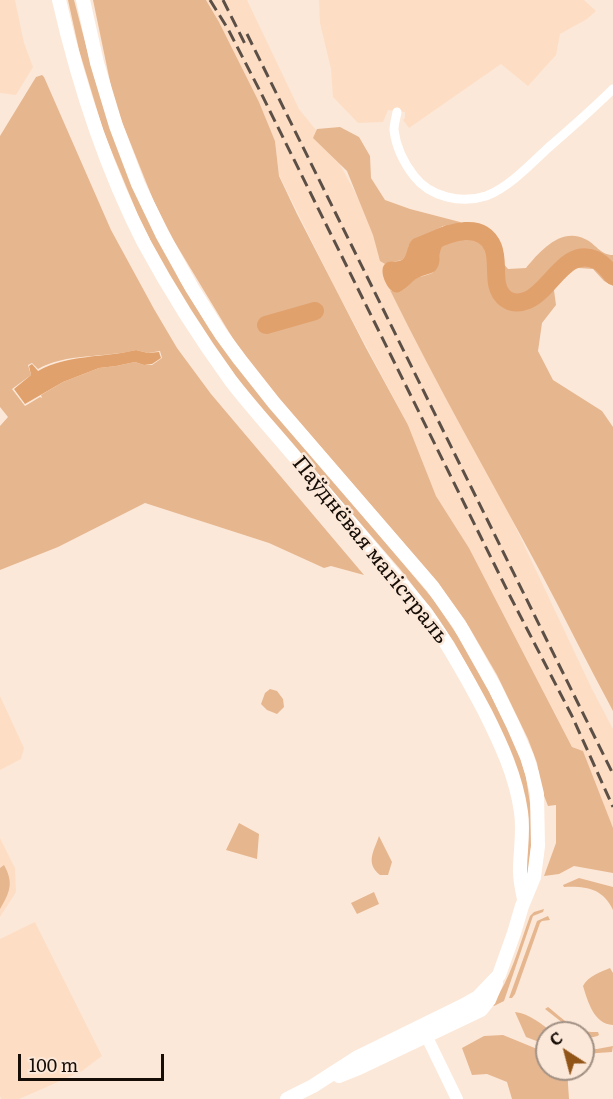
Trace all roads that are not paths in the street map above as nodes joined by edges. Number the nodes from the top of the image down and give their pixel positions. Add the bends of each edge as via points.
1 (59, 0) edge
2 (83, 0) edge
3 (613, 89) edge
4 (397, 112) dead end
5 (524, 901) junction
6 (424, 1031) junction
7 (287, 1099) edge
8 (458, 1099) edge

1 - 5 main road, Паўднёвая магістраль via 100,141 144,243 174,296 233,383 426,613 471,686 515,782 523,837 520,873
2 - 5 main road, Паўднёвая магістраль via 116,126 138,184 192,288 221,334 274,403 432,586 459,624 495,688 530,765 537,794 538,846 534,877
3 - 4 street via 511,181 486,195 465,199 430,191 416,179 397,144
5 - 6 main road via 489,1000 481,1010
6 - 7 main road via 359,1068
6 - 8 street

